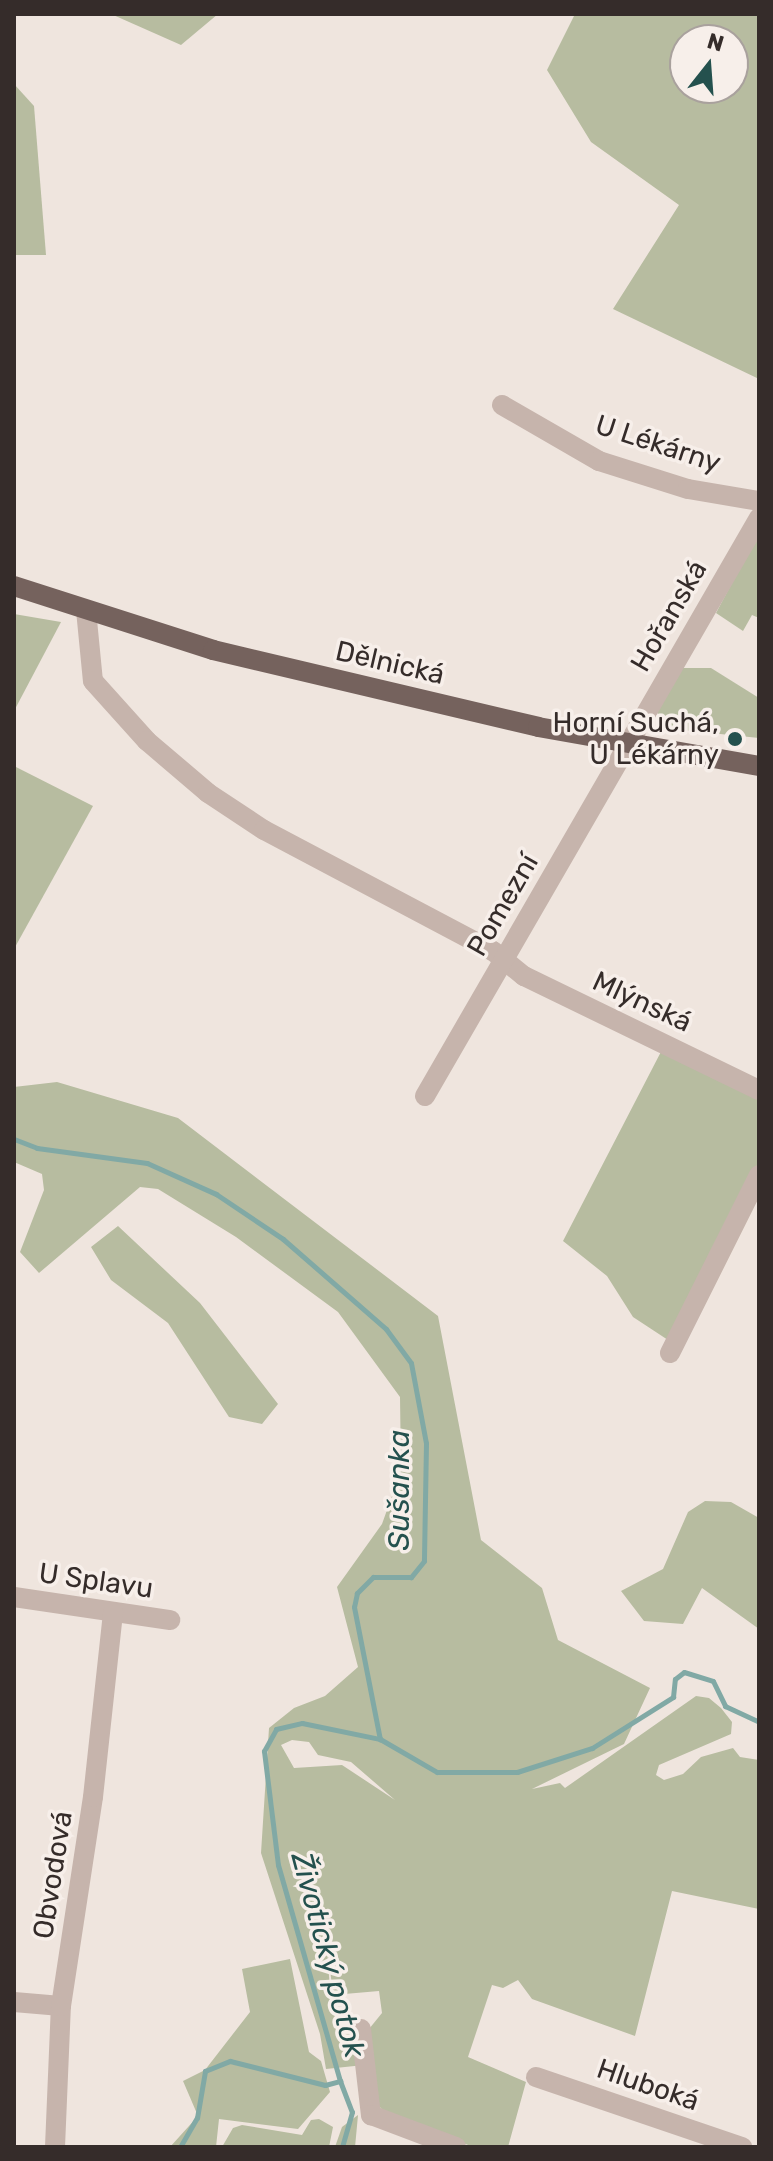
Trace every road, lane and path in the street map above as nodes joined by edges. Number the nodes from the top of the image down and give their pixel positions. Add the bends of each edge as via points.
1 (502, 405) dead end
2 (759, 501) edge
3 (759, 518) edge
4 (14, 586) edge
5 (86, 610) junction
6 (629, 743) junction
7 (759, 766) edge
8 (505, 960) junction
9 (759, 1090) edge
10 (425, 1096) dead end
11 (759, 1175) edge
12 (670, 1353) dead end
13 (14, 1597) edge
14 (113, 1612) junction
15 (170, 1620) dead end
16 (14, 2002) edge
17 (61, 2006) junction
18 (361, 2029) dead end
19 (536, 2077) dead end
20 (55, 2147) edge
21 (456, 2147) edge
22 (742, 2147) edge

1 - 2 street, U Lékárny via 599,461 688,489
3 - 6 street, Hořanská
4 - 5 main road, Dělnická
5 - 6 main road, Dělnická via 228,653 538,727
5 - 8 street, Mlýnská via 89,670 98,688 147,741 208,793 264,830
6 - 7 main road, Dělnická
6 - 8 street, Pomezní
8 - 9 street, Mlýnská via 581,1006
8 - 10 street, Pomezní
11 - 12 street
13 - 14 street, U Splavu
14 - 15 street, U Splavu
14 - 17 street, Obvodová via 93,1797
16 - 17 street
17 - 20 street, Obvodová
18 - 21 street via 371,2115
19 - 22 street, Hluboká

